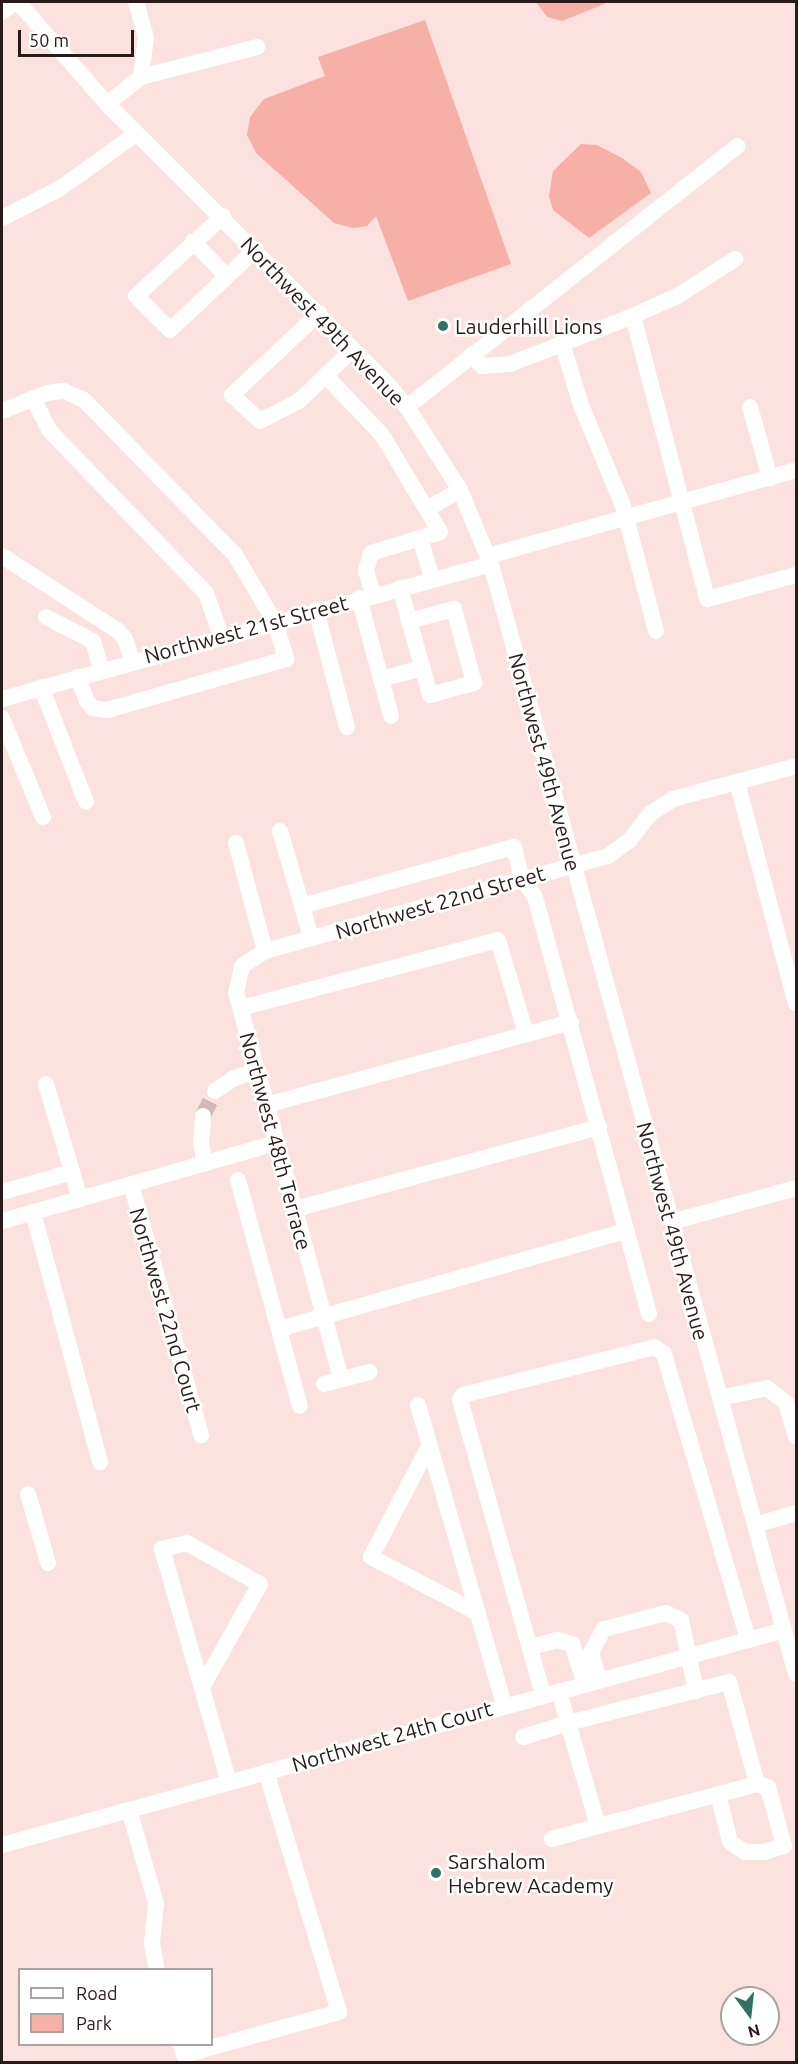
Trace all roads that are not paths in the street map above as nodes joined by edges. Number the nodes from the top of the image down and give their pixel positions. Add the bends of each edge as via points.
1 (16, 2) edge
2 (136, 2) edge
3 (2, 12) edge
4 (256, 47) dead end
5 (141, 77) junction
6 (107, 104) junction
7 (136, 134) junction
8 (737, 146) dead end
9 (223, 216) junction
10 (2, 218) edge
11 (194, 241) junction
12 (256, 249) junction
13 (735, 259) dead end
14 (226, 276) junction
15 (319, 313) junction
16 (633, 316) junction
17 (562, 343) junction
18 (353, 349) junction
19 (471, 355) junction
20 (326, 376) junction
21 (33, 398) junction
22 (406, 407) junction
23 (750, 407) dead end
24 (2, 411) edge
25 (796, 470) edge
26 (770, 477) junction
27 (460, 490) junction
28 (684, 501) junction
29 (427, 509) junction
30 (626, 518) junction
31 (420, 538) junction
32 (2, 556) edge
33 (489, 560) junction
34 (796, 575) edge
35 (432, 578) junction
36 (400, 588) junction
37 (366, 596) junction
38 (316, 610) junction
39 (46, 616) dead end
40 (410, 621) junction
41 (275, 622) junction
42 (656, 631) dead end
43 (221, 636) junction
44 (132, 660) junction
45 (423, 668) junction
46 (101, 669) junction
47 (78, 678) junction
48 (381, 679) junction
49 (41, 687) junction
50 (2, 698) edge
51 (391, 716) dead end
52 (2, 718) edge
53 (347, 727) dead end
54 (796, 766) edge
55 (737, 782) junction
56 (87, 802) dead end
57 (42, 817) dead end
58 (280, 831) dead end
59 (236, 843) dead end
60 (572, 865) junction
61 (522, 878) junction
62 (302, 906) junction
63 (311, 938) junction
64 (265, 951) junction
65 (242, 966) joint
66 (796, 1003) edge
67 (241, 1008) junction
68 (571, 1022) junction
69 (526, 1034) junction
70 (257, 1071) junction
71 (45, 1084) dead end
72 (215, 1091) tunnel mouth
73 (266, 1105) junction
74 (203, 1116) tunnel mouth
75 (599, 1127) junction
76 (276, 1143) junction
77 (205, 1164) junction
78 (72, 1172) junction
79 (238, 1180) dead end
80 (131, 1184) junction
81 (796, 1188) edge
82 (2, 1192) edge
83 (80, 1199) junction
84 (295, 1209) junction
85 (33, 1212) junction
86 (2, 1221) edge
87 (671, 1222) junction
88 (626, 1231) junction
89 (649, 1314) dead end
90 (324, 1317) junction
91 (279, 1329) junction
92 (369, 1372) dead end
93 (341, 1379) junction
94 (324, 1384) dead end
95 (720, 1398) junction
96 (418, 1405) dead end
97 (300, 1406) dead end
98 (201, 1435) dead end
99 (796, 1437) edge
100 (429, 1446) junction
101 (100, 1462) dead end
102 (28, 1494) dead end
103 (796, 1513) edge
104 (755, 1525) junction
105 (48, 1563) dead end
106 (476, 1612) junction
107 (522, 1619) junction
108 (784, 1630) junction
109 (748, 1640) junction
110 (539, 1645) junction
111 (688, 1656) junction
112 (535, 1665) junction
113 (796, 1674) edge
114 (592, 1682) junction
115 (202, 1687) junction
116 (696, 1691) junction
117 (551, 1693) junction
118 (504, 1705) junction
119 (568, 1723) junction
120 (523, 1737) dead end
121 (266, 1772) junction
122 (229, 1782) junction
123 (757, 1784) junction
124 (718, 1794) junction
125 (129, 1810) junction
126 (598, 1826) junction
127 (552, 1839) dead end
128 (2, 1845) edge
129 (157, 1968) edge
130 (181, 2046) edge

1 - 3 street
1 - 6 street, Northwest 49th Avenue
2 - 5 street via 146,37
4 - 5 street
5 - 6 street
6 - 7 street, Northwest 49th Avenue
7 - 9 street, Northwest 49th Avenue
7 - 10 street via 59,189
8 - 19 street
9 - 11 street
9 - 12 street, Northwest 49th Avenue
11 - 14 street
11 - 14 street via 136,296 170,330
12 - 14 street
12 - 15 street, Northwest 49th Avenue
13 - 16 street via 679,295
15 - 18 street, Northwest 49th Avenue
15 - 20 street via 232,395 260,421 299,401
16 - 17 street
16 - 28 street
17 - 19 street via 510,364 482,366
17 - 30 street via 580,405
18 - 20 street
18 - 22 street, Northwest 49th Avenue
19 - 22 street
20 - 29 street via 382,435
21 - 24 street
21 - 41 street via 64,391 84,400 235,555
21 - 43 street via 49,430 206,593
22 - 27 street, Northwest 49th Avenue
23 - 26 street
25 - 26 street, Northwest 21st Street
26 - 28 street, Northwest 21st Street
27 - 29 street
27 - 33 street, Northwest 49th Avenue
28 - 30 street, Northwest 21st Street
28 - 34 street via 684,517 707,599
29 - 31 street via 440,532
30 - 33 street, Northwest 21st Street via 542,539
30 - 42 street
31 - 35 street
31 - 37 street via 371,553
32 - 44 street via 117,630 125,639
33 - 35 street, Northwest 21st Street
33 - 60 street, Northwest 49th Avenue
35 - 36 street, Northwest 21st Street
36 - 37 street, Northwest 21st Street
36 - 40 street
37 - 38 street, Northwest 21st Street
37 - 48 street
38 - 41 street, Northwest 21st Street
38 - 53 street
39 - 46 street via 93,641
40 - 45 street
40 - 45 street via 454,609 474,684 430,695
41 - 43 street, Northwest 21st Street
41 - 47 street via 286,659 129,704 106,710 93,708
43 - 44 street, Northwest 21st Street
44 - 46 street, Northwest 21st Street
45 - 48 street
46 - 47 street, Northwest 21st Street
47 - 49 street, Northwest 21st Street
48 - 51 street
49 - 50 street, Northwest 21st Street
49 - 56 street
52 - 57 street
54 - 55 street, Northwest 22nd Street
55 - 60 street, Northwest 22nd Street via 673,799 651,813 629,841 608,856
55 - 66 street
58 - 62 street
59 - 64 street
60 - 61 street, Northwest 22nd Street
60 - 87 street, Northwest 49th Avenue
61 - 62 street via 514,848
61 - 63 street, Northwest 22nd Street
61 - 68 street via 535,897
62 - 63 street
63 - 64 street, Northwest 22nd Street
64 - 65 street, Northwest 22nd Street
65 - 67 street, Northwest 48th Terrace via 237,993
67 - 69 street via 498,940
67 - 70 street, Northwest 48th Terrace
68 - 69 street
68 - 75 street
69 - 73 street
70 - 72 street via 234,1078
70 - 73 street, Northwest 48th Terrace
71 - 78 street
73 - 76 street, Northwest 48th Terrace
74 - 77 street via 201,1143
75 - 84 street
75 - 88 street
76 - 77 street, Northwest 22nd Court
76 - 84 street, Northwest 48th Terrace
77 - 80 street, Northwest 22nd Court
78 - 82 street
78 - 83 street
79 - 91 street
80 - 83 street, Northwest 22nd Court
80 - 98 street, Northwest 22nd Court
81 - 87 street
83 - 85 street, Northwest 22nd Court
84 - 90 street, Northwest 48th Terrace
85 - 86 street, Northwest 22nd Court
85 - 101 street
87 - 95 street, Northwest 49th Avenue
88 - 89 street
88 - 90 street
90 - 91 street
90 - 93 street, Northwest 48th Terrace
91 - 97 street
92 - 93 street
93 - 94 street
95 - 99 street via 767,1388 786,1403
95 - 104 street, Northwest 49th Avenue
96 - 100 street
100 - 106 street
100 - 106 street via 371,1557
102 - 105 street
103 - 104 street
104 - 108 street, Northwest 49th Avenue
106 - 118 street
107 - 109 street via 460,1399 463,1395 655,1347 664,1354
107 - 110 street via 536,1633
107 - 112 street
108 - 109 street, Northwest 24th Court
108 - 113 street, Northwest 49th Avenue
109 - 111 street, Northwest 24th Court
110 - 112 street via 541,1653
110 - 114 street via 557,1640 572,1644
111 - 114 street, Northwest 24th Court
111 - 114 street via 681,1620 666,1613 604,1629 591,1652
111 - 116 street
112 - 117 street
114 - 117 street, Northwest 24th Court
115 - 115 street via 260,1584 187,1543 162,1549
115 - 122 street
116 - 119 street
116 - 123 street via 729,1682
117 - 118 street, Northwest 24th Court
117 - 119 street
118 - 121 street, Northwest 24th Court
119 - 120 street
119 - 126 street
121 - 122 street, Northwest 24th Court
121 - 130 street via 339,2012 184,2055
122 - 125 street, Northwest 24th Court
123 - 124 street
123 - 124 street via 768,1787 784,1846 745,1852 730,1842
124 - 126 street
125 - 128 street, Northwest 24th Court
125 - 129 street via 156,1903 152,1943
126 - 127 street

